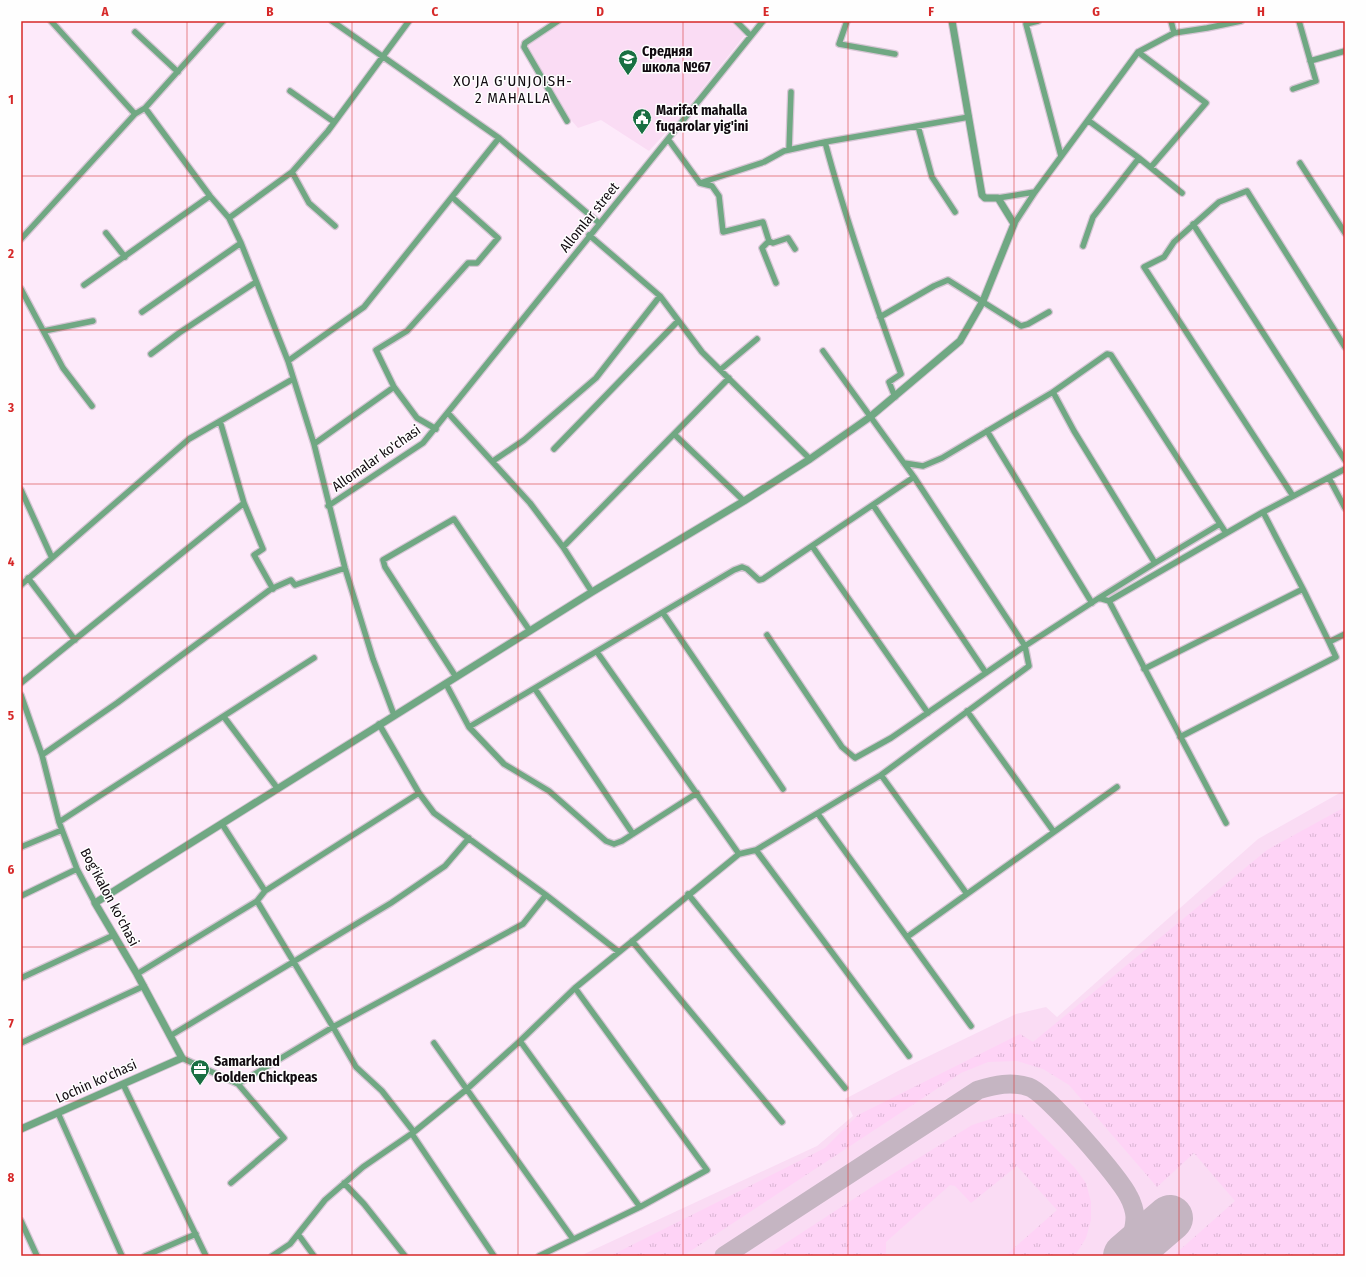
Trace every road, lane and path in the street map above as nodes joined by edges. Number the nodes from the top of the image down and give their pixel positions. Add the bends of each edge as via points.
1 (51, 21) edge
2 (223, 21) edge
3 (332, 21) edge
4 (409, 21) edge
5 (558, 21) edge
6 (736, 21) edge
7 (762, 21) edge
8 (847, 21) edge
9 (952, 21) edge
10 (1038, 21) edge
11 (1171, 21) edge
12 (1241, 21) edge
13 (1299, 21) edge
14 (135, 32) dead end
15 (1174, 33) junction
16 (751, 36) junction
17 (1345, 51) edge
18 (1138, 52) junction
19 (895, 54) dead end
20 (382, 56) junction
21 (1310, 60) junction
22 (178, 72) junction
23 (1293, 89) dead end
24 (290, 91) dead end
25 (790, 92) dead end
26 (145, 108) junction
27 (135, 114) junction
28 (969, 117) junction
29 (567, 121) dead end
30 (1088, 121) junction
31 (334, 122) junction
32 (918, 126) junction
33 (499, 138) junction
34 (668, 139) junction
35 (826, 142) junction
36 (789, 150) junction
37 (1061, 156) junction
38 (1139, 158) junction
39 (1300, 163) dead end
40 (1151, 167) junction
41 (292, 172) junction
42 (700, 182) junction
43 (1035, 192) junction
44 (1182, 193) dead end
45 (210, 196) junction
46 (452, 197) junction
47 (998, 198) junction
48 (955, 212) dead end
49 (229, 218) junction
50 (599, 223) junction
51 (1014, 224) junction
52 (1193, 224) junction
53 (335, 226) dead end
54 (106, 233) dead end
55 (1345, 233) edge
56 (589, 235) junction
57 (21, 239) edge
58 (769, 241) junction
59 (241, 243) junction
60 (1083, 246) dead end
61 (795, 249) dead end
62 (125, 257) junction
63 (256, 282) junction
64 (776, 283) dead end
65 (84, 285) dead end
66 (21, 289) edge
67 (660, 296) junction
68 (983, 301) junction
69 (142, 312) dead end
70 (1049, 312) dead end
71 (880, 317) junction
72 (93, 321) dead end
73 (678, 321) junction
74 (44, 331) junction
75 (757, 339) dead end
76 (1345, 347) edge
77 (823, 350) dead end
78 (151, 354) dead end
79 (288, 361) junction
80 (720, 370) junction
81 (728, 378) junction
82 (293, 379) junction
83 (394, 387) junction
84 (1053, 392) junction
85 (895, 397) junction
86 (92, 406) dead end
87 (448, 413) junction
88 (870, 417) junction
89 (220, 421) junction
90 (436, 429) junction
91 (987, 431) junction
92 (674, 434) junction
93 (314, 444) junction
94 (554, 449) dead end
95 (810, 459) junction
96 (1345, 460) edge
97 (493, 461) junction
98 (904, 463) junction
99 (1345, 470) edge
100 (914, 477) junction
101 (1329, 478) junction
102 (21, 490) edge
103 (1294, 496) junction
104 (744, 501) junction
105 (244, 502) junction
106 (872, 505) junction
107 (328, 506) junction
108 (1345, 508) edge
109 (1263, 512) junction
110 (1220, 524) junction
111 (1226, 533) junction
112 (812, 546) junction
113 (563, 547) junction
114 (52, 558) junction
115 (1155, 563) junction
116 (345, 568) junction
117 (28, 578) junction
118 (21, 585) edge
119 (273, 589) junction
120 (1303, 589) junction
121 (592, 592) junction
122 (1099, 598) junction
123 (1109, 601) junction
124 (1092, 602) junction
125 (663, 613) junction
126 (530, 631) junction
127 (1345, 634) edge
128 (767, 635) dead end
129 (75, 640) junction
130 (1329, 642) junction
131 (1025, 646) junction
132 (597, 652) junction
133 (314, 658) dead end
134 (1144, 669) junction
135 (986, 673) junction
136 (456, 677) junction
137 (21, 684) edge
138 (446, 684) junction
139 (535, 689) junction
140 (21, 695) edge
141 (968, 711) junction
142 (928, 713) junction
143 (394, 715) junction
144 (224, 717) junction
145 (379, 724) junction
146 (469, 727) junction
147 (1180, 737) junction
148 (42, 755) junction
149 (881, 775) junction
150 (1117, 787) dead end
151 (278, 789) junction
152 (783, 789) dead end
153 (419, 793) junction
154 (697, 793) junction
155 (818, 814) junction
156 (59, 822) junction
157 (1226, 823) dead end
158 (222, 824) junction
159 (62, 830) junction
160 (1054, 832) junction
161 (634, 834) junction
162 (469, 838) junction
163 (21, 847) edge
164 (756, 850) junction
165 (739, 854) junction
166 (77, 869) junction
167 (265, 891) junction
168 (688, 894) junction
169 (967, 894) junction
170 (546, 895) junction
171 (21, 896) edge
172 (257, 901) junction
173 (95, 904) junction
174 (114, 935) junction
175 (907, 937) junction
176 (632, 941) junction
177 (619, 952) junction
178 (293, 962) junction
179 (137, 974) junction
180 (21, 978) edge
181 (144, 986) junction
182 (575, 988) junction
183 (971, 1026) dead end
184 (333, 1027) junction
185 (170, 1036) junction
186 (520, 1041) junction
187 (21, 1042) edge
188 (434, 1043) dead end
189 (909, 1056) dead end
190 (182, 1058) junction
191 (123, 1084) junction
192 (238, 1084) junction
193 (846, 1088) dead end
194 (467, 1089) junction
195 (58, 1113) junction
196 (782, 1122) dead end
197 (21, 1129) edge
198 (412, 1134) junction
199 (231, 1183) dead end
200 (344, 1183) junction
201 (640, 1207) junction
202 (21, 1221) edge
203 (196, 1234) junction
204 (298, 1234) junction
205 (573, 1238) junction
206 (37, 1256) edge
207 (122, 1256) edge
208 (145, 1256) edge
209 (206, 1256) edge
210 (272, 1256) edge
211 (314, 1256) edge
212 (405, 1256) edge
213 (494, 1256) edge
214 (539, 1256) edge

1 - 27 street
2 - 22 street
3 - 20 street
4 - 20 street
5 - 29 street via 525,43 524,47
6 - 16 street
7 - 16 street, Allomlar street
8 - 19 street via 839,44
9 - 28 street
10 - 37 street via 1026,24
11 - 15 street
12 - 15 street
13 - 21 street
14 - 22 street
15 - 18 street
16 - 34 street, Allomlar street
17 - 21 street
18 - 30 street
18 - 40 street via 1206,103
20 - 31 street
20 - 33 street
21 - 23 street via 1316,81
22 - 26 street
24 - 31 street
25 - 36 street
26 - 27 street
26 - 45 street
27 - 57 street
28 - 32 street
28 - 47 street via 982,195 985,198
30 - 37 street
30 - 38 street
31 - 41 street
32 - 35 street
32 - 48 street via 932,178
33 - 46 street
33 - 50 street
34 - 42 street
34 - 50 street, Allomlar street
35 - 36 street
35 - 71 street via 839,194
36 - 42 street via 764,162
37 - 43 street
38 - 40 street
38 - 60 street via 1092,217
39 - 55 street
40 - 44 street
41 - 49 street
41 - 53 street via 309,203
42 - 58 street via 712,186 719,196 723,232 763,222
43 - 47 street
43 - 51 street
45 - 49 street
45 - 62 street
46 - 79 street via 364,307
46 - 83 street via 498,238 477,263 468,263 407,331 376,350
47 - 51 street
49 - 59 street
50 - 56 street, Allomlar street
51 - 68 street
52 - 76 street via 1219,202 1247,191
52 - 96 street
52 - 103 street via 1174,242 1164,257 1144,267
54 - 62 street
56 - 67 street
56 - 87 street, Allomlar street
58 - 61 street via 773,244 788,238
58 - 64 street via 762,248
59 - 63 street
59 - 69 street
62 - 65 street
63 - 78 street
63 - 79 street
66 - 74 street
67 - 73 street
67 - 97 street via 596,378 524,440
68 - 70 street via 1021,326
68 - 71 street via 948,280
68 - 85 street via 960,341
71 - 85 street via 901,374 890,382
72 - 74 street
73 - 80 street
73 - 94 street
74 - 86 street via 62,368
75 - 80 street
77 - 88 street
79 - 82 street
80 - 81 street
81 - 92 street
81 - 95 street
82 - 89 street
82 - 93 street
83 - 90 street via 417,418
83 - 93 street
84 - 91 street
84 - 110 street via 1107,354 1111,355
84 - 115 street via 1078,438
85 - 88 street
87 - 90 street, Allomlar street
87 - 97 street
88 - 95 street
88 - 98 street
89 - 105 street
89 - 114 street via 189,439
90 - 107 street, Allomalar ko'chasi via 423,443
91 - 98 street via 942,458 923,466
91 - 124 street
92 - 104 street
92 - 113 street
93 - 107 street
95 - 104 street
97 - 113 street via 530,503
98 - 100 street
99 - 101 street
100 - 106 street
100 - 131 street
101 - 103 street
101 - 108 street
102 - 114 street
103 - 109 street
104 - 121 street
105 - 119 street via 263,549 254,555
105 - 129 street
106 - 112 street
106 - 135 street
107 - 116 street
109 - 111 street
109 - 120 street
110 - 111 street
110 - 115 street
111 - 123 street
112 - 125 street via 763,579 758,580 748,569 742,567
112 - 142 street
113 - 121 street
114 - 117 street
115 - 122 street
116 - 119 street via 295,585 291,580
116 - 143 street via 373,659
117 - 118 street
117 - 129 street
119 - 148 street
120 - 130 street
120 - 134 street
121 - 126 street
122 - 123 street
122 - 124 street
123 - 134 street
124 - 131 street
125 - 132 street
125 - 152 street
126 - 136 street
126 - 136 street via 454,519 383,560 385,567
127 - 130 street
128 - 142 street via 842,747 855,758
129 - 137 street
130 - 147 street via 1336,657
131 - 135 street
131 - 141 street via 1029,666
132 - 139 street
132 - 154 street
133 - 144 street
134 - 147 street
135 - 142 street
136 - 138 street
138 - 143 street
138 - 146 street
139 - 146 street
139 - 161 street
140 - 148 street, Bog'ikalon ko'chasi
141 - 149 street
141 - 160 street
143 - 145 street
144 - 151 street
144 - 156 street
145 - 151 street
145 - 153 street
146 - 161 street via 504,764 549,791 606,841 614,844
147 - 157 street
148 - 156 street, Bog'ikalon ko'chasi
149 - 155 street
149 - 169 street
150 - 160 street
151 - 158 street
153 - 162 street via 434,813
153 - 167 street
154 - 161 street
154 - 165 street
155 - 164 street
155 - 175 street
156 - 159 street, Bog'ikalon ko'chasi
158 - 167 street
158 - 173 street
159 - 163 street
159 - 166 street, Bog'ikalon ko'chasi
160 - 169 street
162 - 170 street
162 - 178 street via 445,866 391,903
164 - 165 street
164 - 189 street
165 - 168 street
166 - 171 street
166 - 173 street, Bog'ikalon ko'chasi
167 - 172 street
168 - 176 street
168 - 193 street
169 - 175 street
170 - 177 street
170 - 184 street via 523,924
172 - 178 street
172 - 179 street
173 - 174 street, Bog'ikalon ko'chasi
174 - 179 street, Bog'ikalon ko'chasi
174 - 180 street
175 - 183 street
176 - 177 street
176 - 196 street
177 - 182 street
178 - 184 street
178 - 185 street
179 - 181 street, Bog'ikalon ko'chasi
181 - 185 street, Bog'ikalon ko'chasi
181 - 187 street
182 - 186 street
182 - 201 street via 707,1170
184 - 192 street
184 - 198 street via 356,1067 382,1091 414,1132
185 - 190 street, Bog'ikalon ko'chasi
186 - 194 street
186 - 201 street
188 - 194 street
190 - 191 street, Lochin ko'chasi
190 - 192 street
191 - 195 street, Lochin ko'chasi
191 - 203 street
192 - 199 street via 284,1138
194 - 198 street
194 - 205 street
195 - 197 street, Lochin ko'chasi
195 - 207 street
198 - 200 street
198 - 213 street
200 - 204 street via 325,1200
200 - 212 street
201 - 205 street
202 - 206 street
203 - 208 street
203 - 209 street
204 - 210 street via 290,1244
204 - 211 street
205 - 214 street

